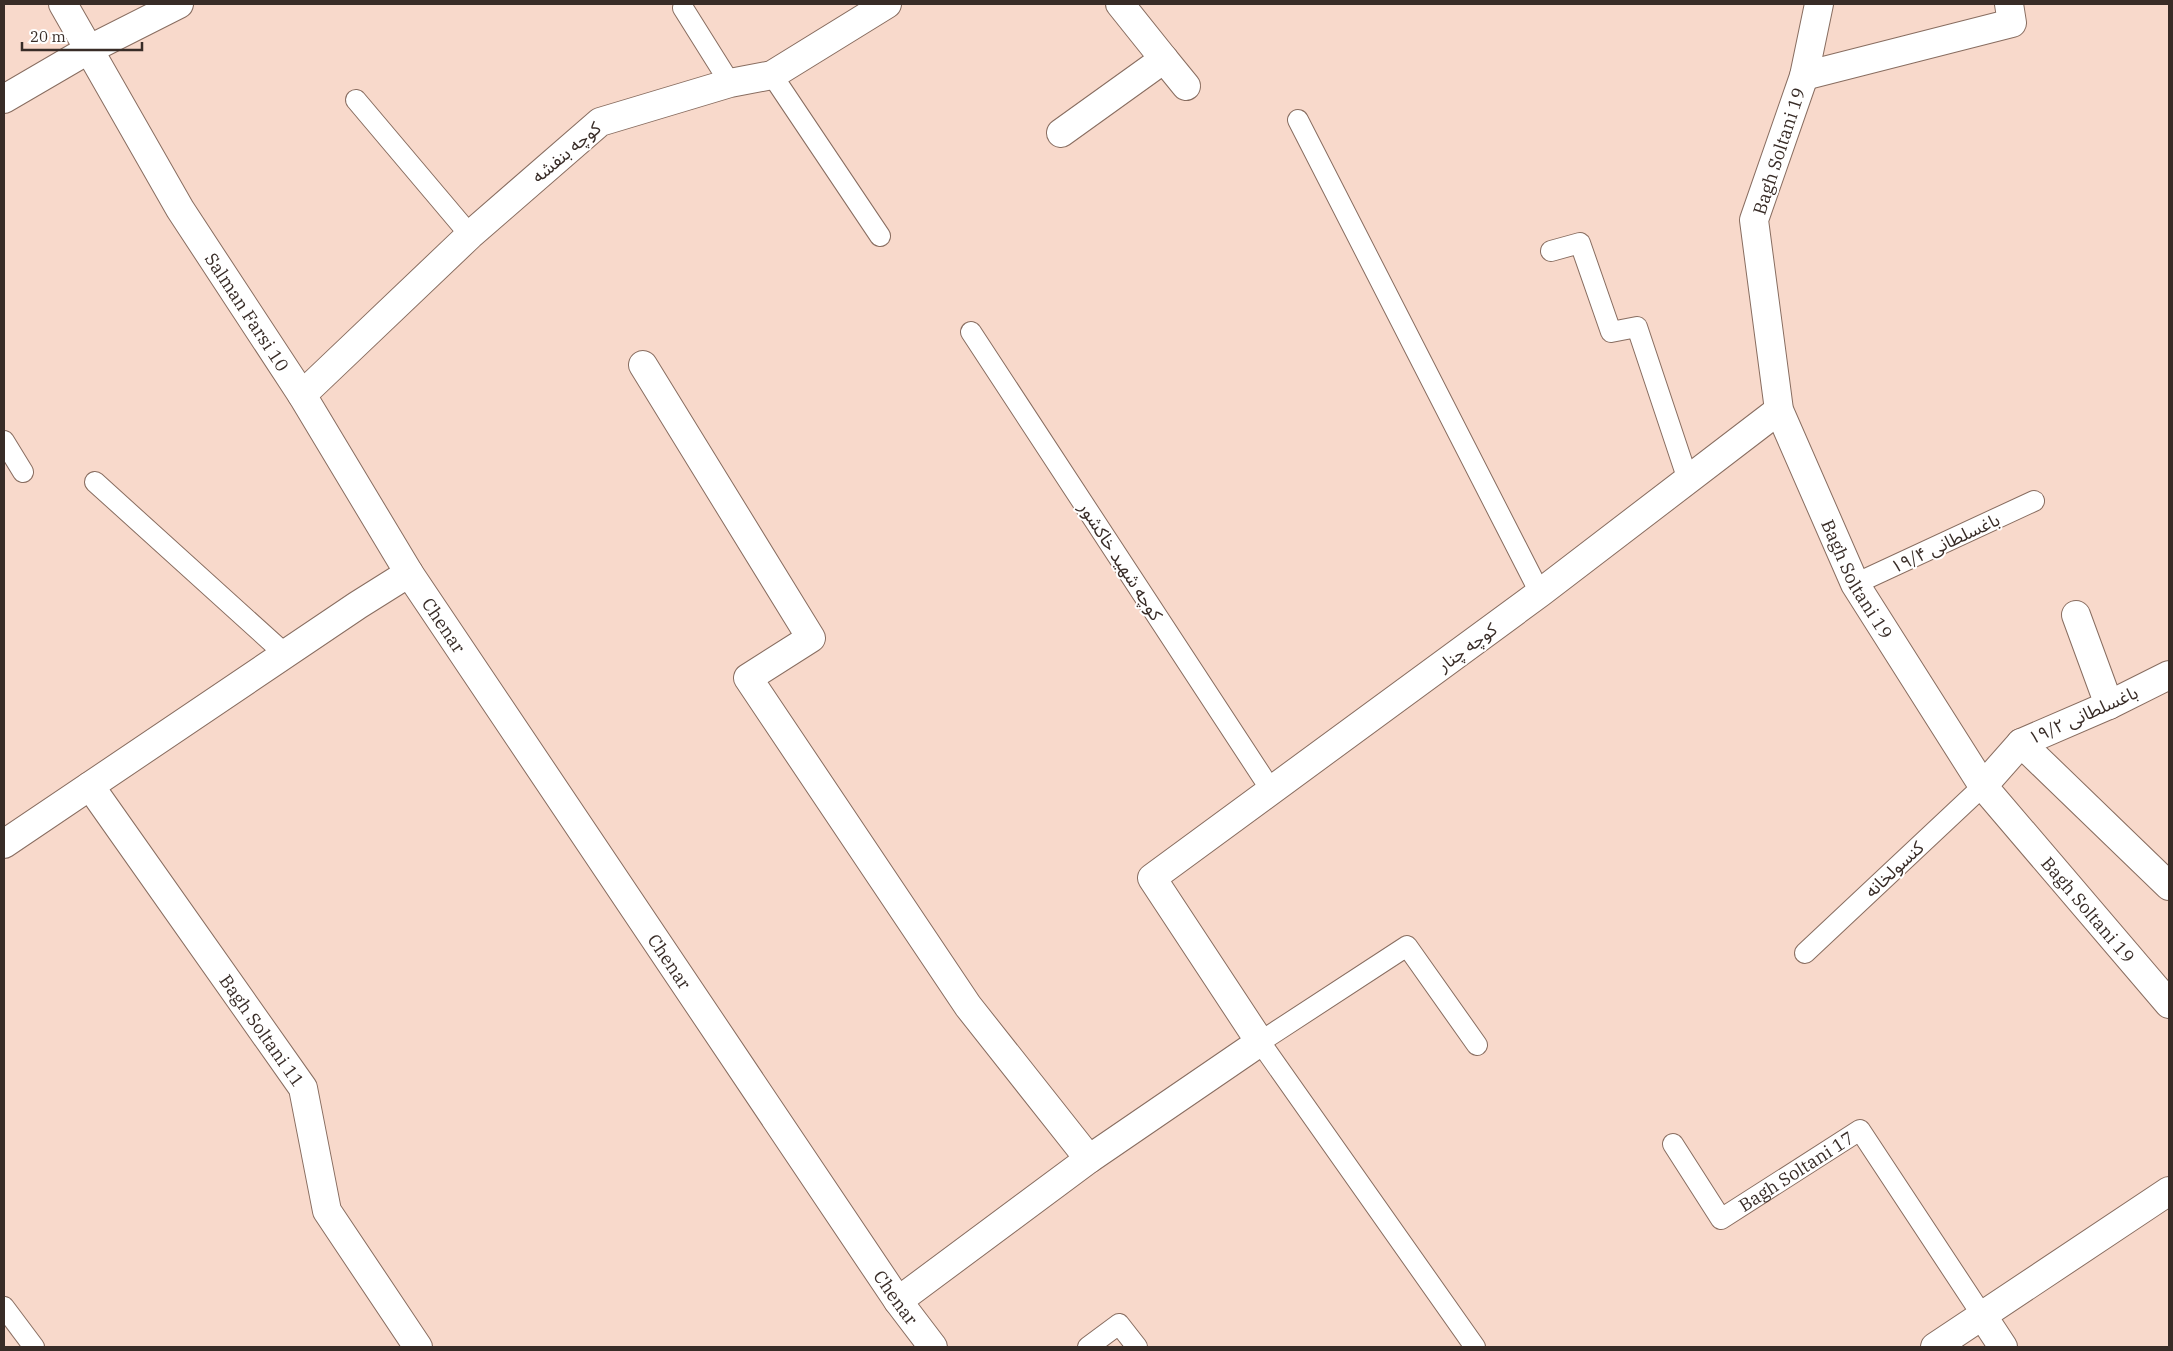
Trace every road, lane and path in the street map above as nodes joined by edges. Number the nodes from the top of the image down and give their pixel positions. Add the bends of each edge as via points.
1 (63, 4) edge
2 (179, 4) edge
3 (888, 4) edge
4 (1120, 4) edge
5 (1819, 4) edge
6 (2009, 4) edge
7 (683, 8) dead end
8 (88, 50) junction
9 (1164, 59) junction
10 (772, 75) junction
11 (1804, 76) junction
12 (730, 83) junction
13 (1186, 86) dead end
14 (4, 99) edge
15 (356, 100) dead end
16 (1298, 120) dead end
17 (1061, 133) dead end
18 (470, 235) junction
19 (880, 236) dead end
20 (1552, 251) dead end
21 (971, 332) dead end
22 (643, 365) dead end
23 (302, 395) junction
24 (1779, 410) junction
25 (4, 441) edge
26 (23, 472) dead end
27 (1688, 480) junction
28 (95, 482) dead end
29 (2034, 501) dead end
30 (409, 573) junction
31 (1855, 584) junction
32 (1540, 593) junction
33 (2076, 615) dead end
34 (285, 654) junction
35 (2169, 675) edge
36 (2109, 705) junction
37 (2021, 743) junction
38 (90, 786) junction
39 (1983, 786) junction
40 (1271, 790) junction
41 (4, 844) edge
42 (2169, 886) edge
43 (1804, 953) dead end
44 (2169, 1004) edge
45 (1260, 1042) junction
46 (1477, 1044) dead end
47 (1673, 1144) dead end
48 (1089, 1160) junction
49 (2169, 1191) edge
50 (898, 1301) junction
51 (4, 1306) edge
52 (1982, 1315) junction
53 (34, 1347) edge
54 (418, 1347) edge
55 (933, 1347) edge
56 (1088, 1347) edge
57 (1137, 1347) edge
58 (1475, 1347) edge
59 (1935, 1347) edge
60 (2003, 1347) edge

1 - 8 street, Salman Farsi 10
2 - 8 street
3 - 10 street, کوچه بنفشه
4 - 9 street
5 - 11 street, Bagh Soltani 19
6 - 11 street via 2012,23
7 - 12 lane
8 - 14 street
8 - 23 street, Salman Farsi 10 via 180,209
9 - 13 street
9 - 17 street
10 - 12 street, کوچه بنفشه
10 - 19 lane
11 - 24 street, Bagh Soltani 19 via 1754,220
12 - 18 street, کوچه بنفشه via 600,122
15 - 18 lane
16 - 32 lane
18 - 23 street, کوچه بنفشه
20 - 27 lane via 1580,243 1611,332 1637,327
21 - 40 lane, کوچه شهید خاکشور
22 - 48 street via 811,638 748,678 968,1006
23 - 30 street, Salman Farsi 10
24 - 27 street, کوچه چنار
24 - 31 street, Bagh Soltani 19
25 - 26 lane
27 - 32 street, کوچه چنار
28 - 34 lane
29 - 31 lane, باغسلطانی ۱۹/۴
30 - 34 street
30 - 50 street, Chenar
31 - 39 street, Bagh Soltani 19
32 - 40 street, کوچه چنار
33 - 36 street
34 - 38 street
35 - 36 street, باغسلطانی ۱۹/۲
36 - 37 street, باغسلطانی ۱۹/۲
37 - 39 street, باغسلطانی ۱۹/۲
37 - 42 street
38 - 41 street
38 - 54 street, Bagh Soltani 11 via 303,1088 327,1211
39 - 43 lane, کنسولخانه
39 - 44 street, Bagh Soltani 19
40 - 45 street, کوچه چنار via 1152,878
45 - 46 lane via 1407,946
45 - 48 street
45 - 58 lane
47 - 52 lane, Bagh Soltani 17 via 1721,1219 1860,1130
48 - 50 street
49 - 52 street
50 - 55 street, Chenar
51 - 53 lane
52 - 59 street
52 - 60 street
56 - 57 lane via 1119,1324

